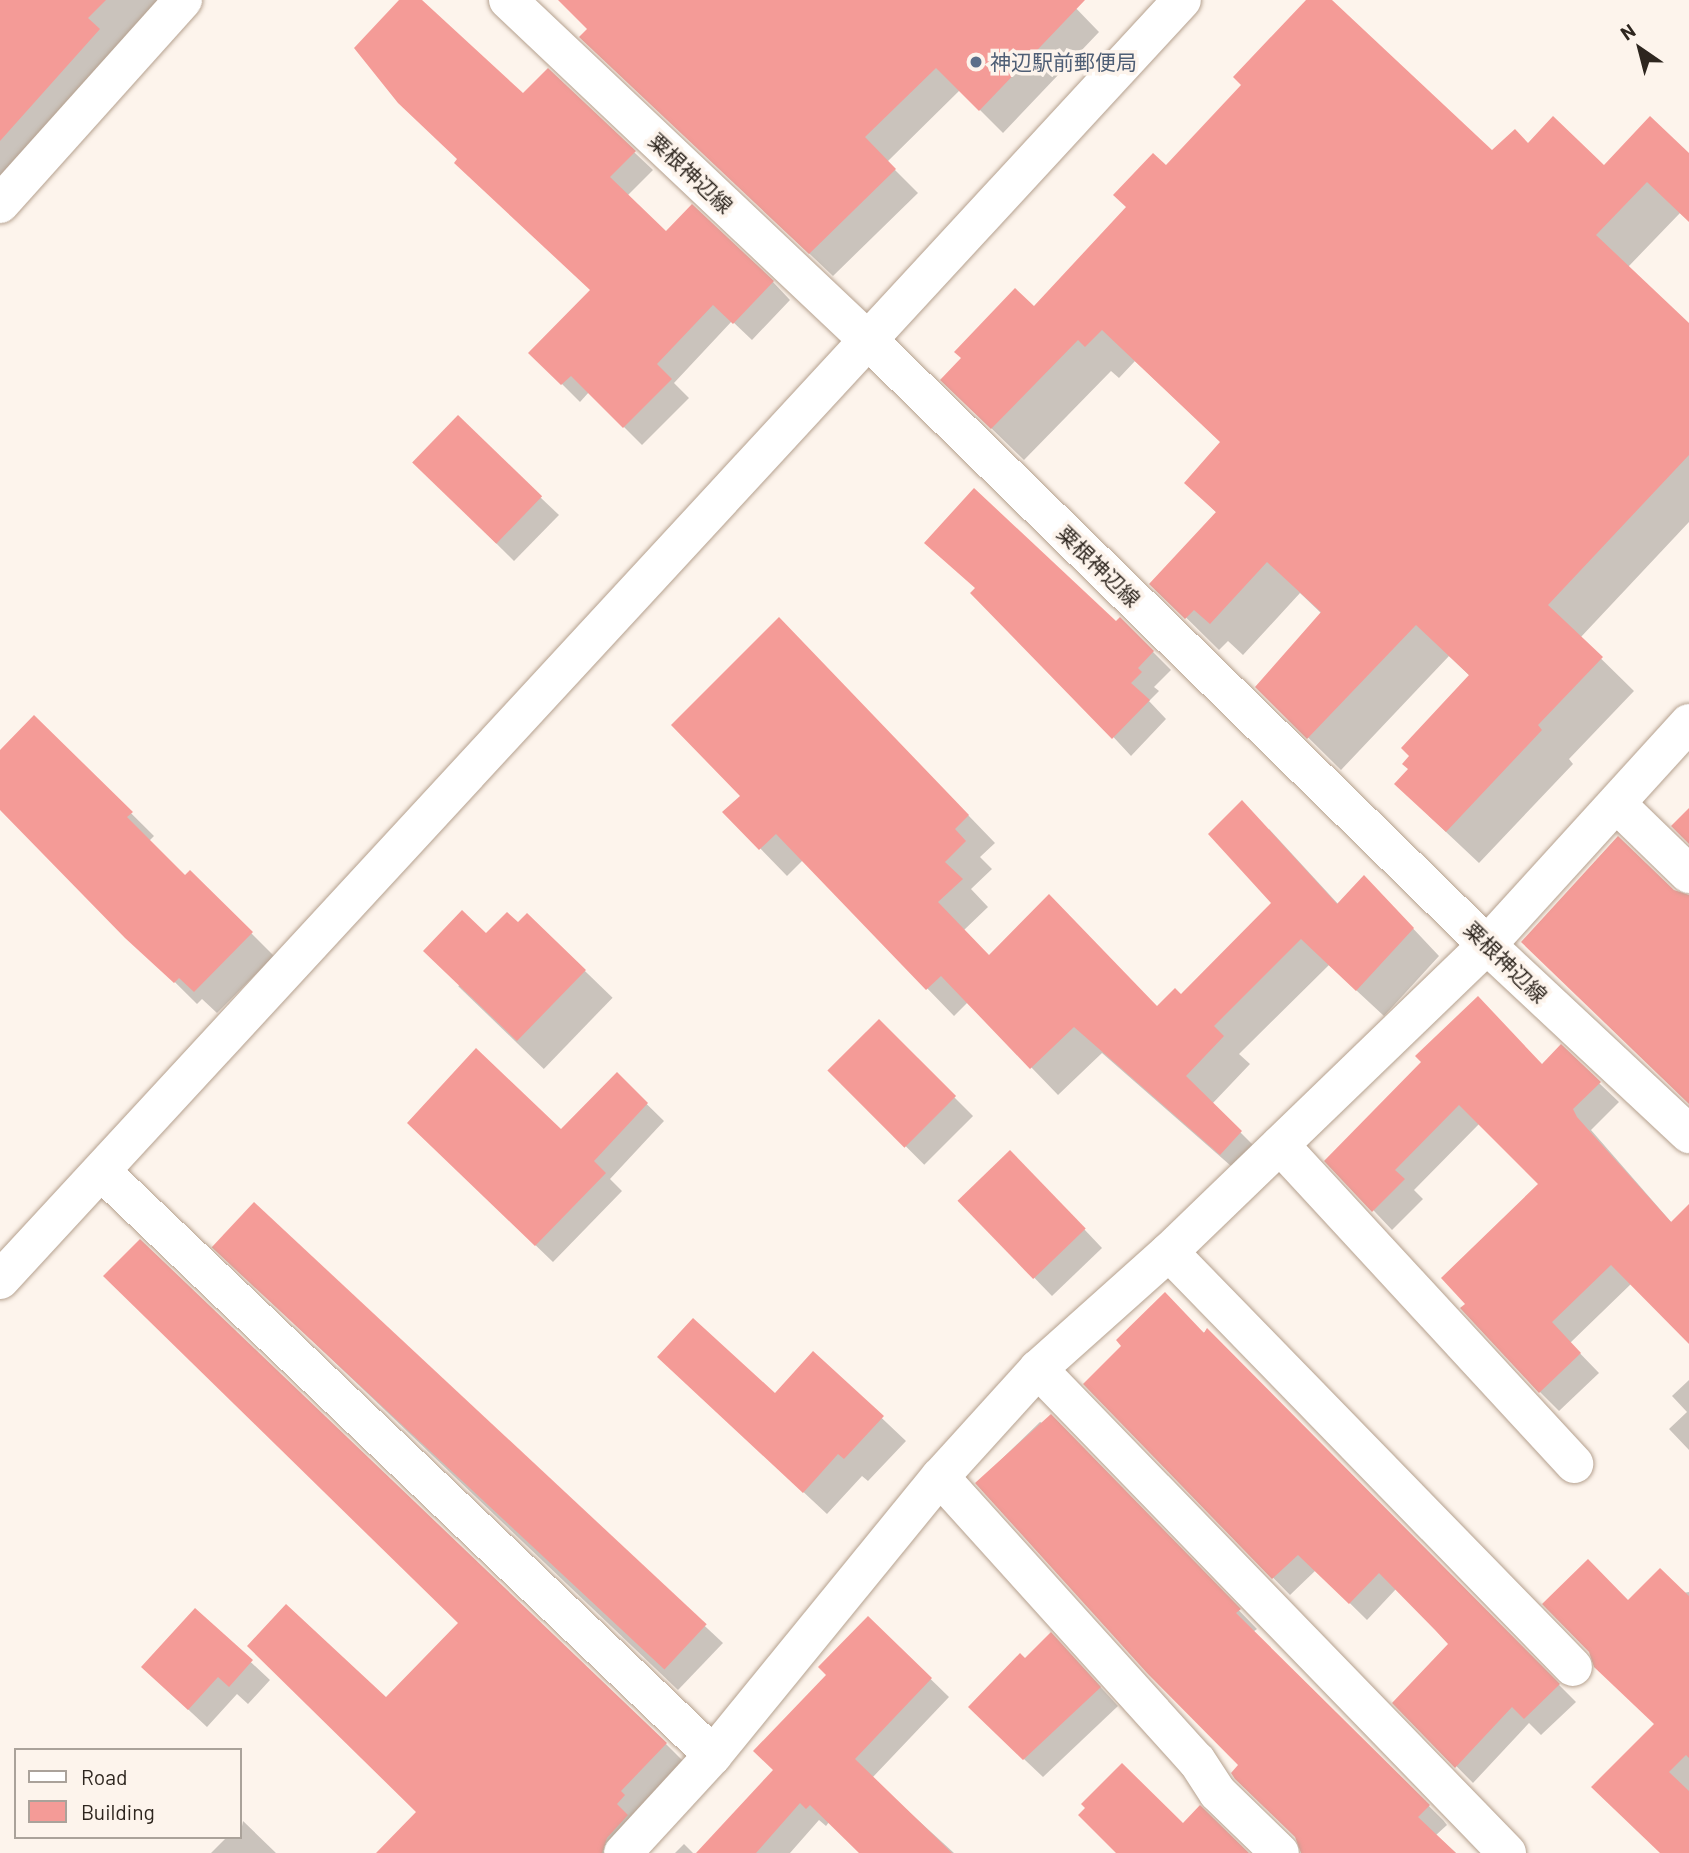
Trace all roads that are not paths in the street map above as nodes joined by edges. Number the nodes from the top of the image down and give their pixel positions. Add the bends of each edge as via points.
1 (183, 0) edge
2 (508, 0) edge
3 (1182, 0) edge
4 (0, 204) edge
5 (866, 338) junction
6 (1689, 723) edge
7 (1618, 805) junction
8 (1689, 874) edge
9 (1487, 944) junction
10 (1689, 1134) edge
11 (1280, 1145) junction
12 (101, 1171) junction
13 (1169, 1252) junction
14 (0, 1280) edge
15 (1038, 1370) junction
16 (1574, 1464) dead end
17 (940, 1477) junction
18 (1573, 1667) dead end
19 (713, 1755) junction
20 (622, 1853) edge
21 (1280, 1853) edge
22 (1507, 1853) edge

1 - 4 street
2 - 5 street, 粟根神辺線
3 - 5 street
5 - 9 street, 粟根神辺線
5 - 12 street
6 - 7 street
7 - 8 street
7 - 9 street
9 - 10 street, 粟根神辺線
9 - 11 street
11 - 13 street
11 - 16 street
12 - 14 street
12 - 19 street
13 - 15 street
13 - 18 street
15 - 17 street
15 - 22 street
17 - 19 street
17 - 21 street via 1197,1761 1218,1793
19 - 20 street

